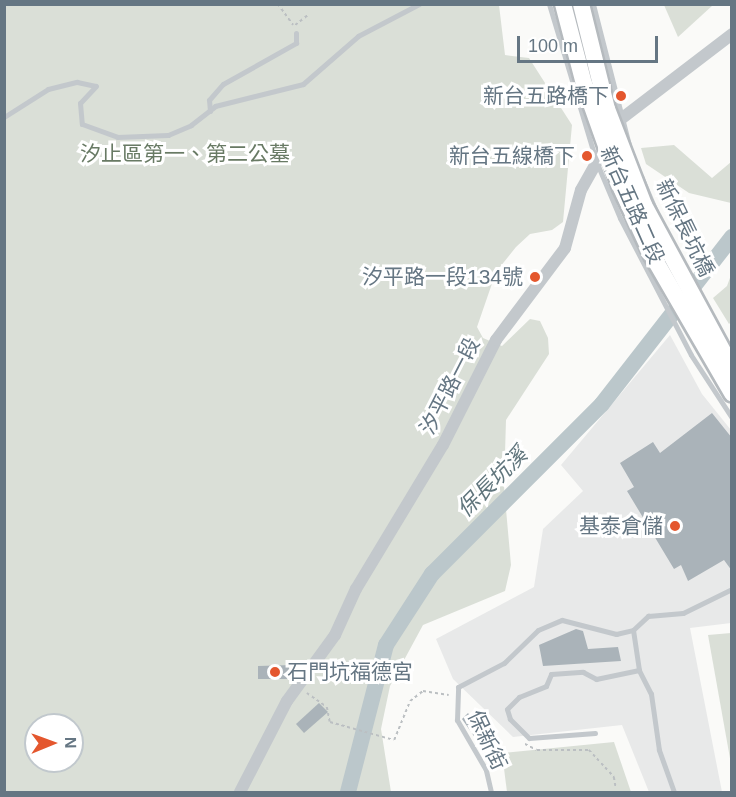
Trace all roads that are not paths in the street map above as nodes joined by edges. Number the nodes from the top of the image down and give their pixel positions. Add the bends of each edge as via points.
1 (419, 4) edge
2 (549, 4) edge
3 (562, 4) edge
4 (581, 4) edge
5 (593, 4) edge
6 (296, 33) road end
7 (732, 34) edge
8 (210, 111) junction
9 (4, 117) edge
10 (621, 119) junction
11 (596, 161) junction
12 (732, 350) edge
13 (732, 368) edge
14 (732, 393) edge
15 (730, 416) edge
16 (732, 589) edge
17 (633, 630) junction
18 (639, 670) junction
19 (595, 733) dead end
20 (240, 792) edge
21 (491, 792) edge
22 (674, 792) edge

1 - 8 lane via 358,36 303,84
2 - 11 lane
3 - 14 main road, 新台五路二段, bridge via 584,84 621,188 657,264
4 - 13 main road, 新台五路二段, bridge via 607,109 644,205
5 - 10 lane, 新保長坑橋
6 - 8 lane via 296,43 223,84 209,100
7 - 10 street, 汐平路一段
8 - 9 lane via 168,135 117,137 82,124 80,103 96,87 77,82 48,89
10 - 11 street, 汐平路一段
10 - 12 lane, 新保長坑橋 via 668,240
11 - 15 lane via 691,355
11 - 20 street, 汐平路一段 via 581,190 566,248 496,340 443,445 356,589 336,635 296,689
16 - 17 lane, 保新街 via 683,613 648,616
17 - 18 lane
17 - 21 lane, 保新街 via 616,634 562,620 538,630 504,663 463,681 456,696 457,720 486,770
18 - 19 lane via 596,679 583,672 551,674 546,687 519,697 507,709 510,719 528,738
18 - 22 lane via 651,694 659,750

